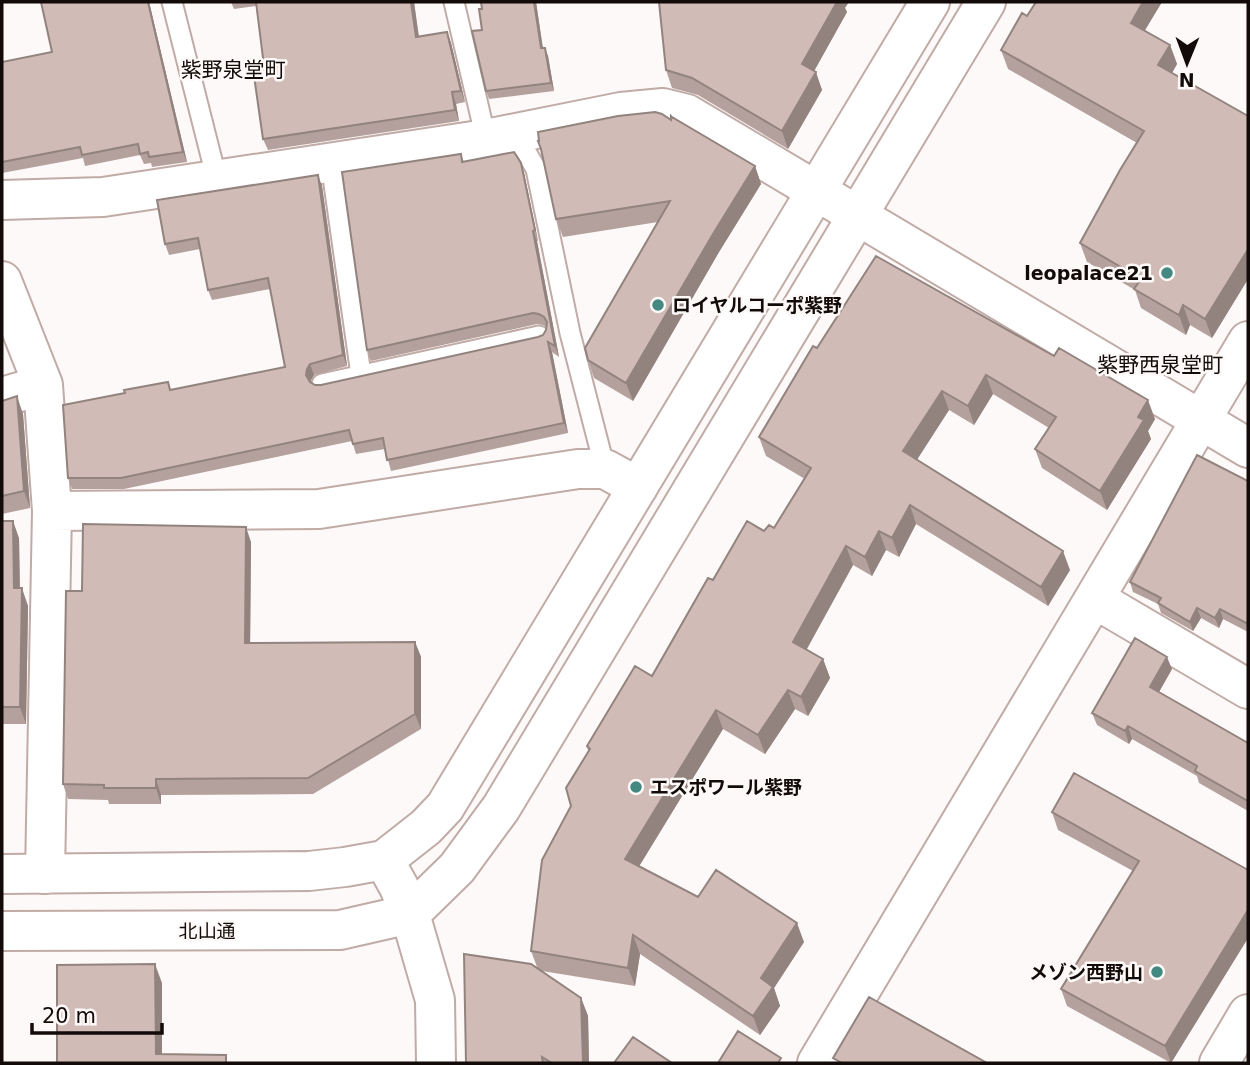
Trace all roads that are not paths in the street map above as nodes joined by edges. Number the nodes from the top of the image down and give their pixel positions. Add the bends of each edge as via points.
1 (173, 2) edge
2 (454, 2) edge
3 (930, 2) edge
4 (986, 2) edge
5 (500, 136) junction
6 (331, 163) junction
7 (217, 180) junction
8 (816, 191) junction
9 (2, 200) edge
10 (857, 216) junction
11 (2, 281) edge
12 (539, 336) edge
13 (1248, 341) edge
14 (361, 375) junction
15 (322, 384) edge
16 (43, 385) junction
17 (2, 397) edge
18 (1201, 419) junction
19 (1248, 448) edge
20 (605, 469) junction
21 (638, 486) junction
22 (52, 511) junction
23 (1095, 599) junction
24 (1248, 690) edge
25 (384, 860) junction
26 (2, 874) edge
27 (45, 874) junction
28 (410, 914) junction
29 (2, 931) edge
30 (1248, 1014) edge
31 (1226, 1061) edge
32 (436, 1063) edge
33 (817, 1063) edge

1 - 7 lane
2 - 5 lane
3 - 8 street
4 - 10 street
5 - 6 street
5 - 8 street via 663,108 687,114
5 - 20 lane via 536,169
6 - 7 street
6 - 14 lane
7 - 9 street via 103,197
8 - 10 street
8 - 21 street
10 - 18 street
10 - 28 street via 501,808 457,868
11 - 16 street
12 - 14 lane
13 - 18 street
14 - 15 lane
16 - 17 street
16 - 22 street
18 - 19 street
18 - 23 street
20 - 21 street
20 - 22 street via 578,469 319,509
21 - 25 street via 445,807
22 - 27 street
23 - 24 street
23 - 33 street
25 - 27 street via 309,871
25 - 28 street
26 - 27 street
28 - 29 street, 北山通 via 341,930
28 - 32 street via 435,1000
30 - 31 street

